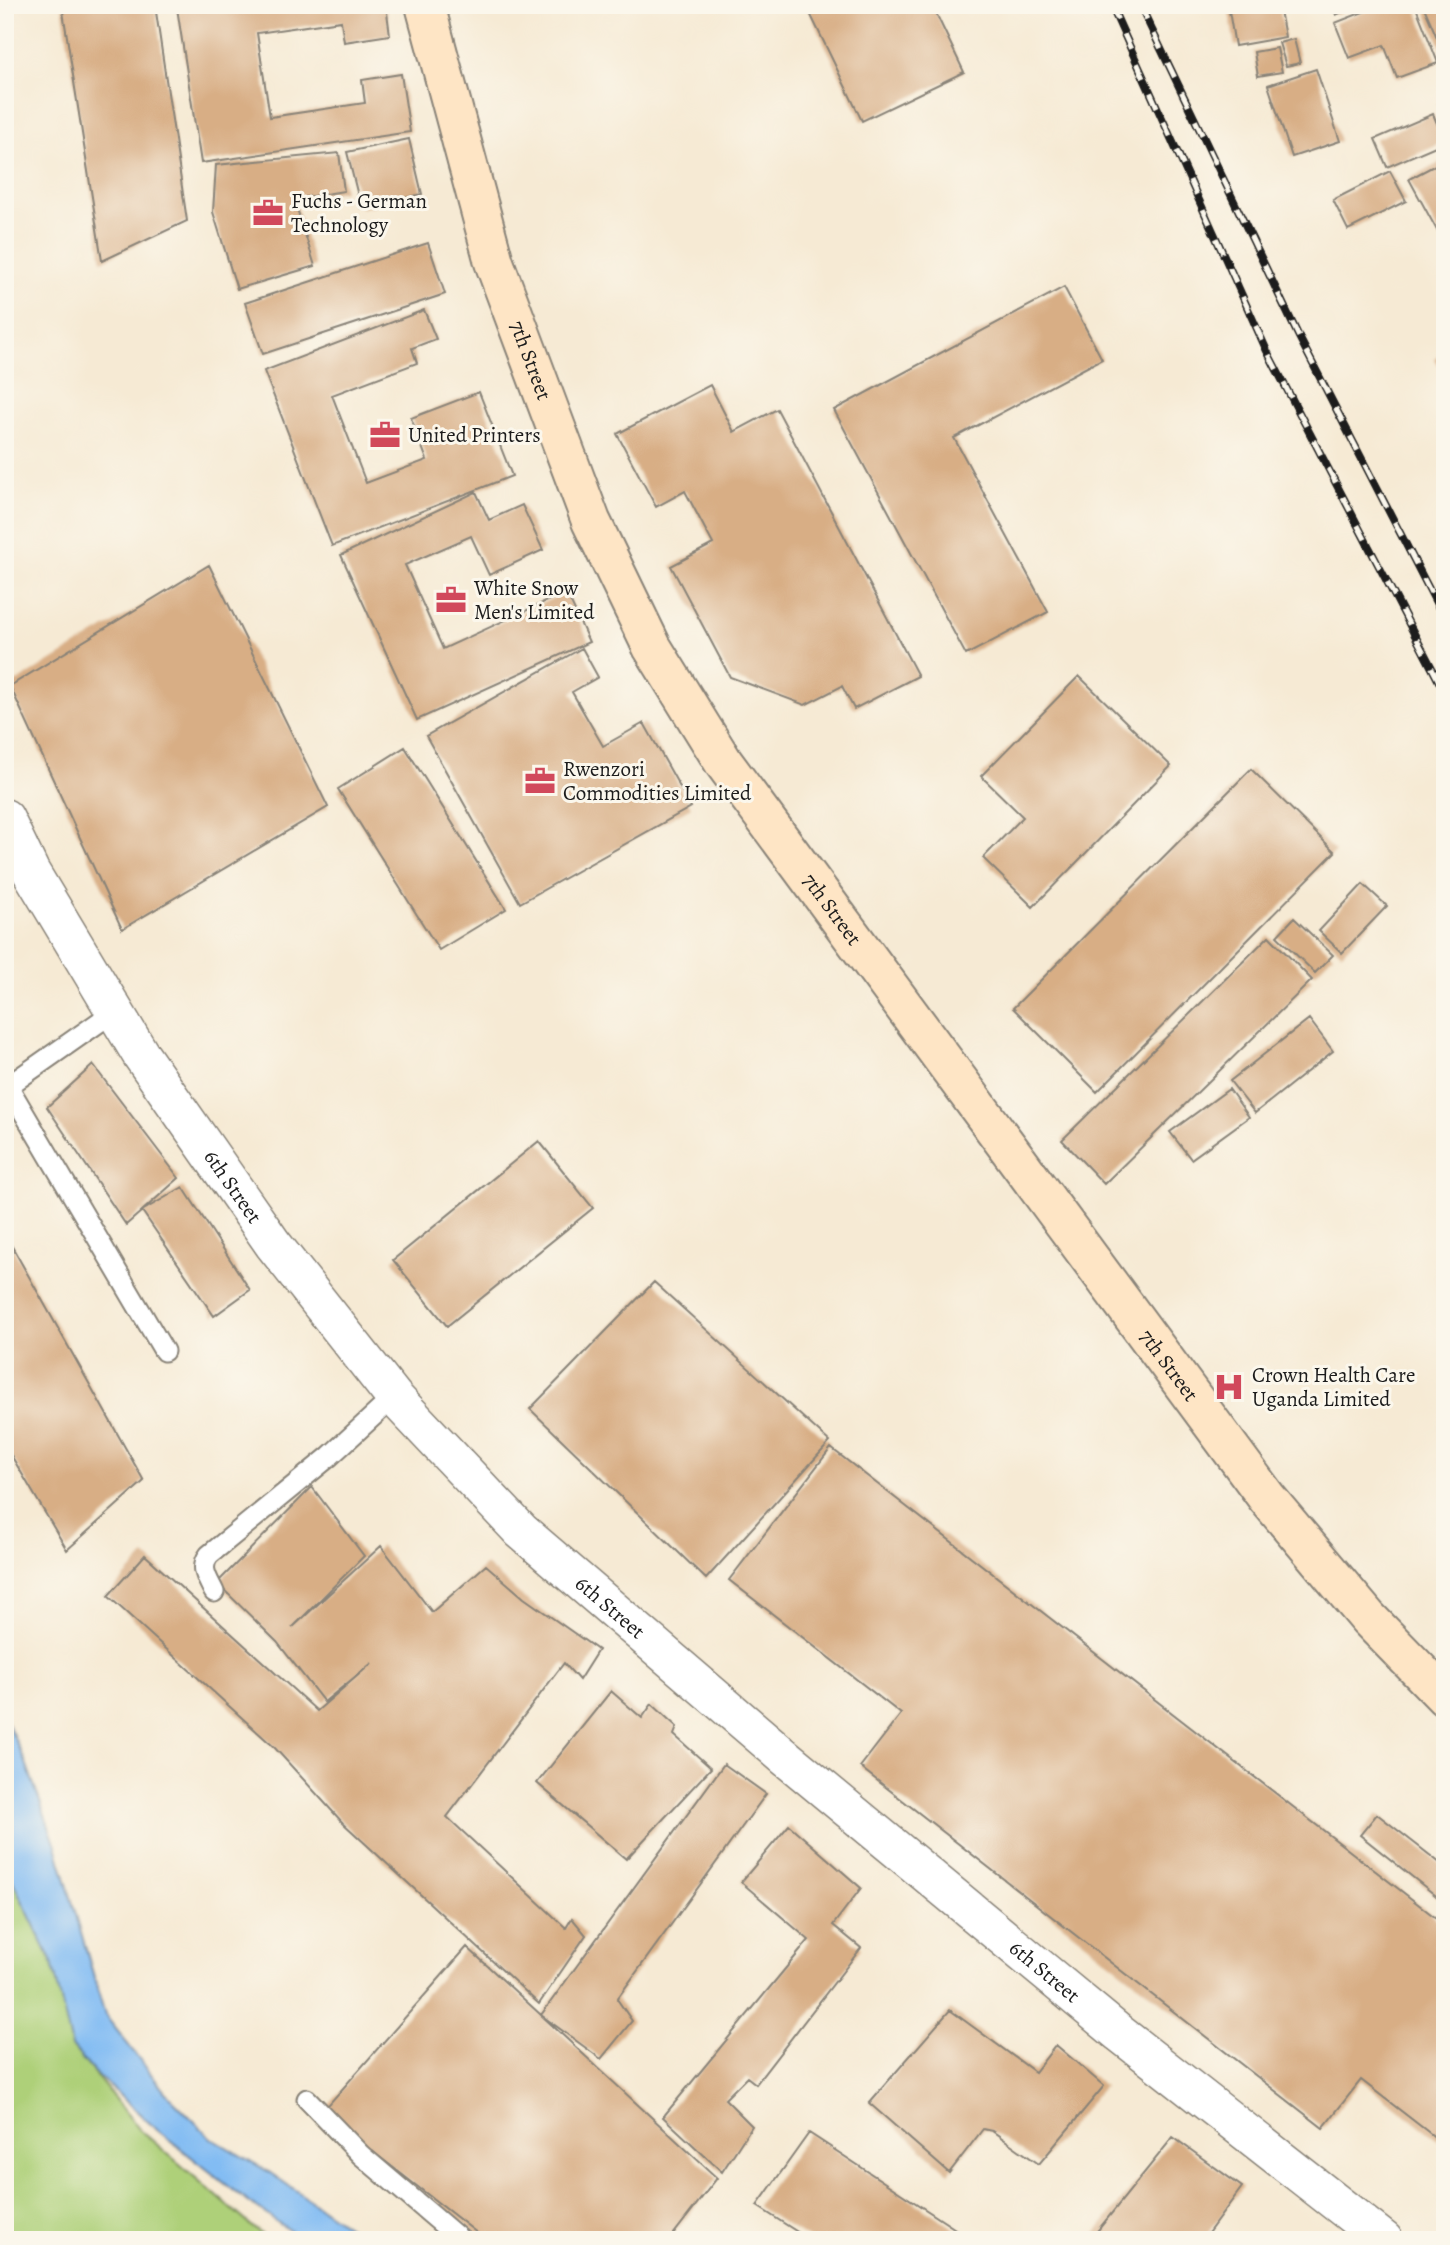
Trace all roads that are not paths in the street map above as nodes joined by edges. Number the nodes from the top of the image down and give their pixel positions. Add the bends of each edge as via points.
1 (425, 5) edge
2 (5, 818) edge
3 (115, 1011) junction
4 (164, 1351) dead end
5 (394, 1397) junction
6 (214, 1592) dead end
7 (1445, 1697) edge
8 (307, 2099) dead end
9 (461, 2240) edge
10 (1384, 2240) edge

1 - 7 street, 7th Street via 494,262 591,521 652,647 724,763 1267,1498 1368,1618
2 - 3 street, 6th Street via 30,872
3 - 4 lane via 8,1086
3 - 5 street, 6th Street via 273,1244
5 - 6 lane via 209,1555 204,1571
5 - 10 street, 6th Street via 521,1531 628,1625 1119,2033
8 - 9 lane via 361,2155

